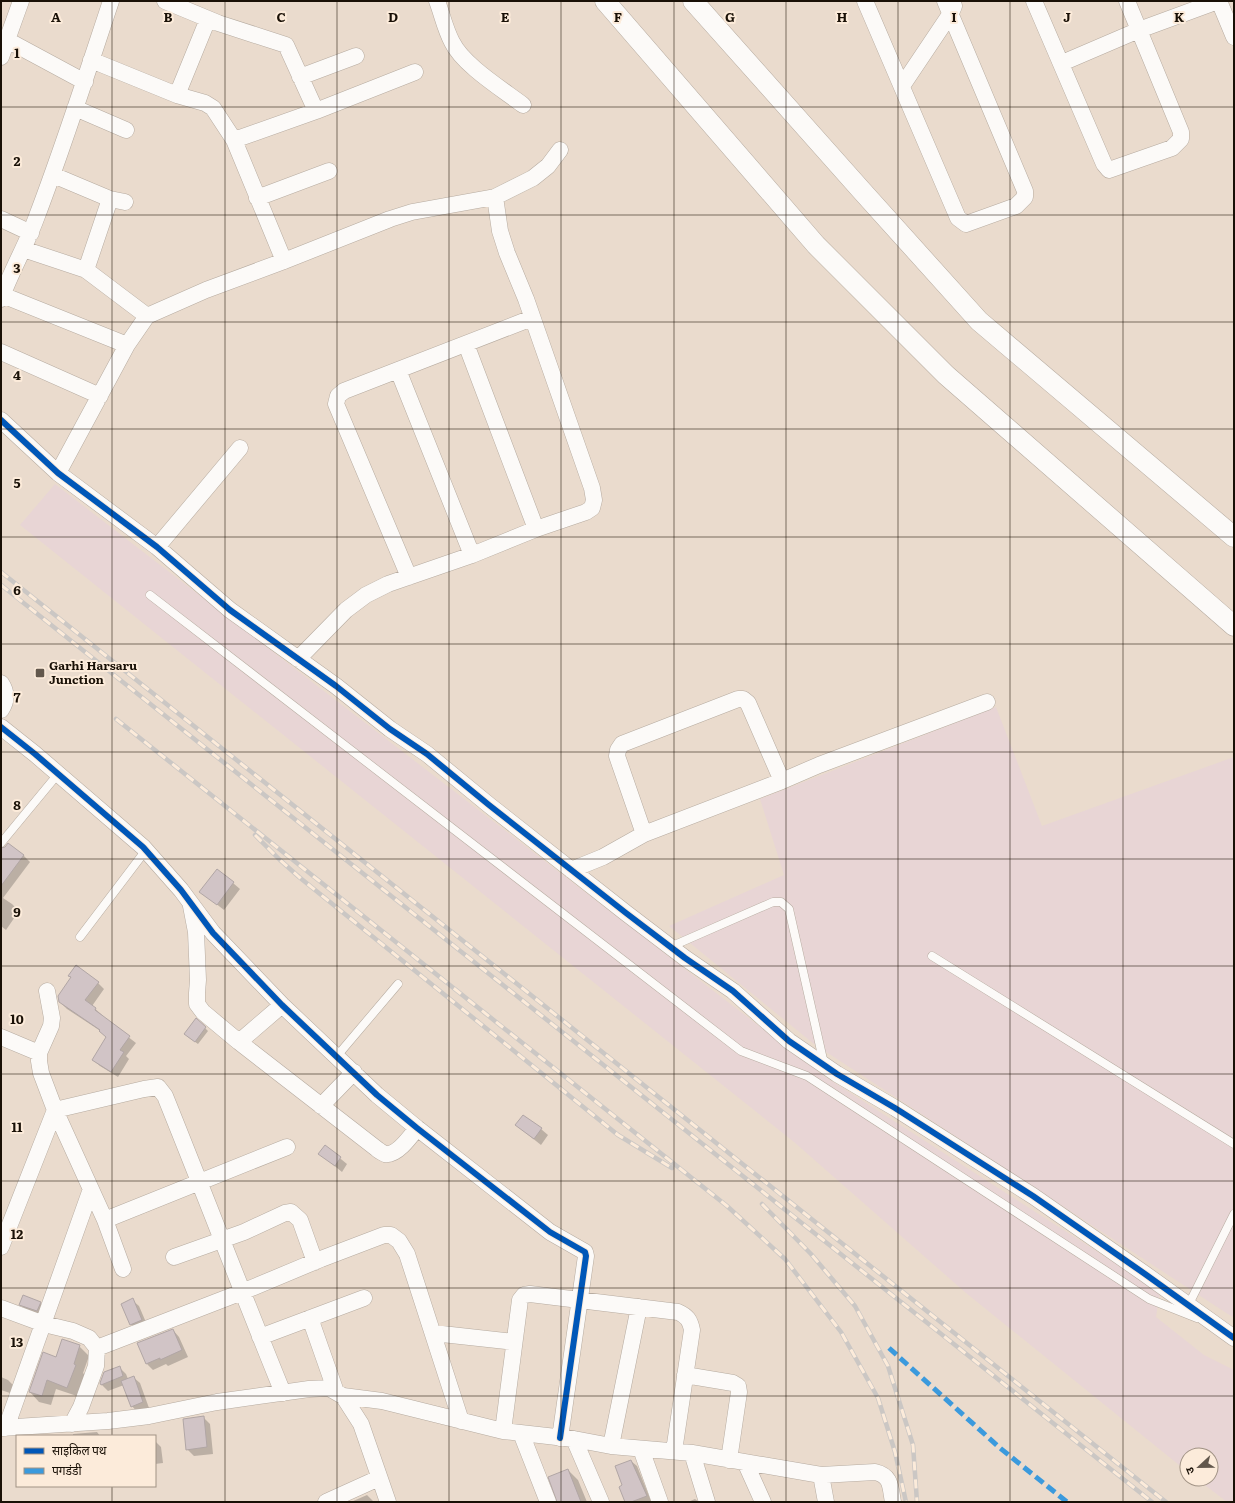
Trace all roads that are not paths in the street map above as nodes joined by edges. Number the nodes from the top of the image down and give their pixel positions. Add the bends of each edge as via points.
1 (21, 1) edge
2 (111, 1) edge
3 (165, 1) edge
4 (437, 1) edge
5 (605, 1) edge
6 (693, 1) edge
7 (865, 1) edge
8 (1034, 1) edge
9 (1127, 1) edge
10 (1219, 1) edge
11 (951, 5) edge
12 (208, 19) junction
13 (1139, 30) junction
14 (1234, 38) edge
15 (4, 39) edge
16 (356, 56) dead end
17 (1, 57) edge
18 (91, 60) junction
19 (1062, 63) junction
20 (415, 72) dead end
21 (300, 77) junction
22 (85, 82) junction
23 (902, 86) junction
24 (177, 95) junction
25 (523, 105) dead end
26 (75, 108) junction
27 (316, 111) junction
28 (126, 130) dead end
29 (234, 140) junction
30 (560, 150) dead end
31 (329, 171) dead end
32 (53, 176) junction
33 (495, 197) junction
34 (257, 198) junction
35 (1, 219) edge
36 (31, 234) junction
37 (23, 249) junction
38 (284, 261) junction
39 (86, 270) junction
40 (2, 297) edge
41 (147, 316) junction
42 (532, 318) junction
43 (466, 344) junction
44 (127, 345) junction
45 (1, 352) edge
46 (398, 370) junction
47 (100, 396) junction
48 (1, 420) edge
49 (240, 448) dead end
50 (58, 473) junction
51 (536, 529) junction
52 (1234, 537) edge
53 (157, 547) junction
54 (472, 555) junction
55 (409, 577) junction
56 (150, 595) dead end
57 (1234, 626) edge
58 (298, 659) junction
59 (1, 683) edge
60 (987, 702) dead end
61 (1, 710) edge
62 (1, 727) edge
63 (58, 774) junction
64 (782, 781) junction
65 (644, 834) junction
66 (1, 843) edge
67 (146, 850) junction
68 (571, 870) junction
69 (191, 903) junction
70 (80, 937) dead end
71 (670, 947) junction
72 (932, 956) dead end
73 (398, 984) dead end
74 (47, 991) dead end
75 (282, 1005) junction
76 (2, 1039) edge
77 (239, 1042) junction
78 (39, 1052) junction
79 (337, 1056) junction
80 (824, 1065) junction
81 (354, 1072) junction
82 (321, 1106) junction
83 (55, 1110) junction
84 (417, 1128) junction
85 (1234, 1144) edge
86 (287, 1147) dead end
87 (200, 1182) junction
88 (91, 1189) junction
89 (1234, 1214) edge
90 (106, 1220) junction
91 (223, 1239) junction
92 (1, 1247) edge
93 (174, 1257) dead end
94 (315, 1262) junction
95 (123, 1269) dead end
96 (242, 1292) junction
97 (364, 1298) dead end
98 (580, 1299) junction
99 (1188, 1306) junction
100 (639, 1307) junction
101 (1, 1308) edge
102 (310, 1318) junction
103 (44, 1324) junction
104 (1215, 1325) junction
105 (433, 1333) junction
106 (260, 1337) junction
107 (1234, 1338) edge
108 (514, 1342) junction
109 (97, 1348) junction
110 (685, 1375) junction
111 (283, 1394) junction
112 (339, 1394) junction
113 (461, 1421) junction
114 (72, 1424) junction
115 (4, 1428) edge
116 (503, 1430) junction
117 (521, 1433) junction
118 (567, 1438) junction
119 (611, 1446) junction
120 (641, 1449) junction
121 (674, 1451) junction
122 (692, 1453) junction
123 (729, 1460) junction
124 (745, 1462) junction
125 (821, 1476) junction
126 (379, 1478) junction
127 (326, 1502) edge
128 (388, 1502) edge
129 (548, 1502) edge
130 (600, 1502) edge
131 (660, 1502) edge
132 (707, 1502) edge
133 (763, 1502) edge
134 (826, 1502) edge
135 (893, 1502) edge

1 - 15 street
2 - 18 street
3 - 12 street
4 - 25 street via 452,43 472,66
5 - 57 street via 816,245 946,375
6 - 52 street via 979,321
7 - 23 street
8 - 19 street
9 - 13 street
10 - 13 street
10 - 14 street
11 - 23 street
11 - 23 street via 1024,185 1025,197 1020,203 971,223 966,224 958,218
12 - 21 street via 286,45
12 - 24 street
13 - 19 street
13 - 19 street via 1181,132 1181,139 1172,148 1109,170 1104,164
15 - 17 street
15 - 22 street
16 - 21 street
18 - 22 street
18 - 24 street
20 - 27 street
21 - 27 street
22 - 26 street
24 - 29 street via 213,108
26 - 28 street
26 - 32 street
27 - 29 street
29 - 34 street
30 - 33 street via 548,166 533,178
31 - 34 street
32 - 36 street
32 - 39 street via 118,200
33 - 38 street via 412,212
33 - 42 street via 500,231
34 - 38 street
35 - 36 street
36 - 37 street
37 - 39 street
37 - 40 street
38 - 41 street via 206,290
39 - 41 street
40 - 44 street
41 - 44 street
42 - 43 street
42 - 51 street via 594,500 592,508 586,512
43 - 46 street
43 - 51 street
44 - 47 street
45 - 47 street
46 - 54 street
46 - 55 street via 344,391 338,396 336,404
47 - 50 street
48 - 50 street
49 - 53 street
50 - 53 street
51 - 54 street
53 - 58 street via 230,610
54 - 55 street
55 - 58 street via 366,595 346,610
56 - 104 lane via 741,1051 807,1076 1149,1299
58 - 68 street via 427,754
59 - 61 street via 6,696
60 - 64 street
62 - 63 street
63 - 66 lane
63 - 67 street
64 - 65 street
64 - 65 street via 748,703 738,699 622,744 617,756
65 - 68 street via 603,857
67 - 69 street
67 - 70 lane
68 - 71 street
69 - 75 street via 213,933
69 - 77 street via 196,932 198,1004 210,1018
71 - 80 street via 733,991 789,1041
71 - 80 lane via 773,902 781,902 789,909
72 - 85 lane
73 - 79 lane
74 - 78 street via 52,1026
75 - 77 street
75 - 79 street
76 - 78 street
77 - 82 street
78 - 83 street via 41,1073
79 - 81 street
80 - 99 street via 1033,1196
81 - 82 street
81 - 84 street
82 - 84 street via 385,1154 395,1151 404,1144
83 - 87 street via 158,1087 166,1096
83 - 88 street
83 - 92 street
84 - 98 street via 550,1232 585,1252
86 - 87 street
87 - 90 street
87 - 91 street
88 - 90 street
88 - 103 street
89 - 99 lane
90 - 95 street
91 - 93 street
91 - 94 street via 291,1212 300,1220
91 - 96 street
94 - 96 street
94 - 105 street via 384,1235 391,1235 400,1242 407,1254
96 - 106 street
96 - 109 street
97 - 102 street
98 - 100 street
98 - 108 street via 524,1295 520,1300
98 - 118 street
99 - 104 street
100 - 110 street via 686,1315 692,1330
100 - 119 street
101 - 103 street
102 - 106 street
102 - 112 street
103 - 109 street via 73,1331 88,1338
103 - 115 street
104 - 107 street
105 - 108 street
105 - 113 street
106 - 111 street
108 - 116 street
109 - 114 street via 96,1366
110 - 121 street
110 - 123 street via 738,1386
111 - 112 street via 330,1388
111 - 114 street via 217,1402 149,1416
112 - 113 street via 382,1401
112 - 126 street via 361,1424
113 - 116 street
114 - 115 street
116 - 117 street
117 - 118 street
117 - 129 street
118 - 119 street
118 - 130 street
119 - 120 street
120 - 121 street
120 - 131 street
121 - 122 street
122 - 123 street
122 - 132 street
123 - 124 street
124 - 125 street
124 - 133 street
125 - 134 street
125 - 135 street via 883,1473 889,1482
126 - 127 street
126 - 128 street

